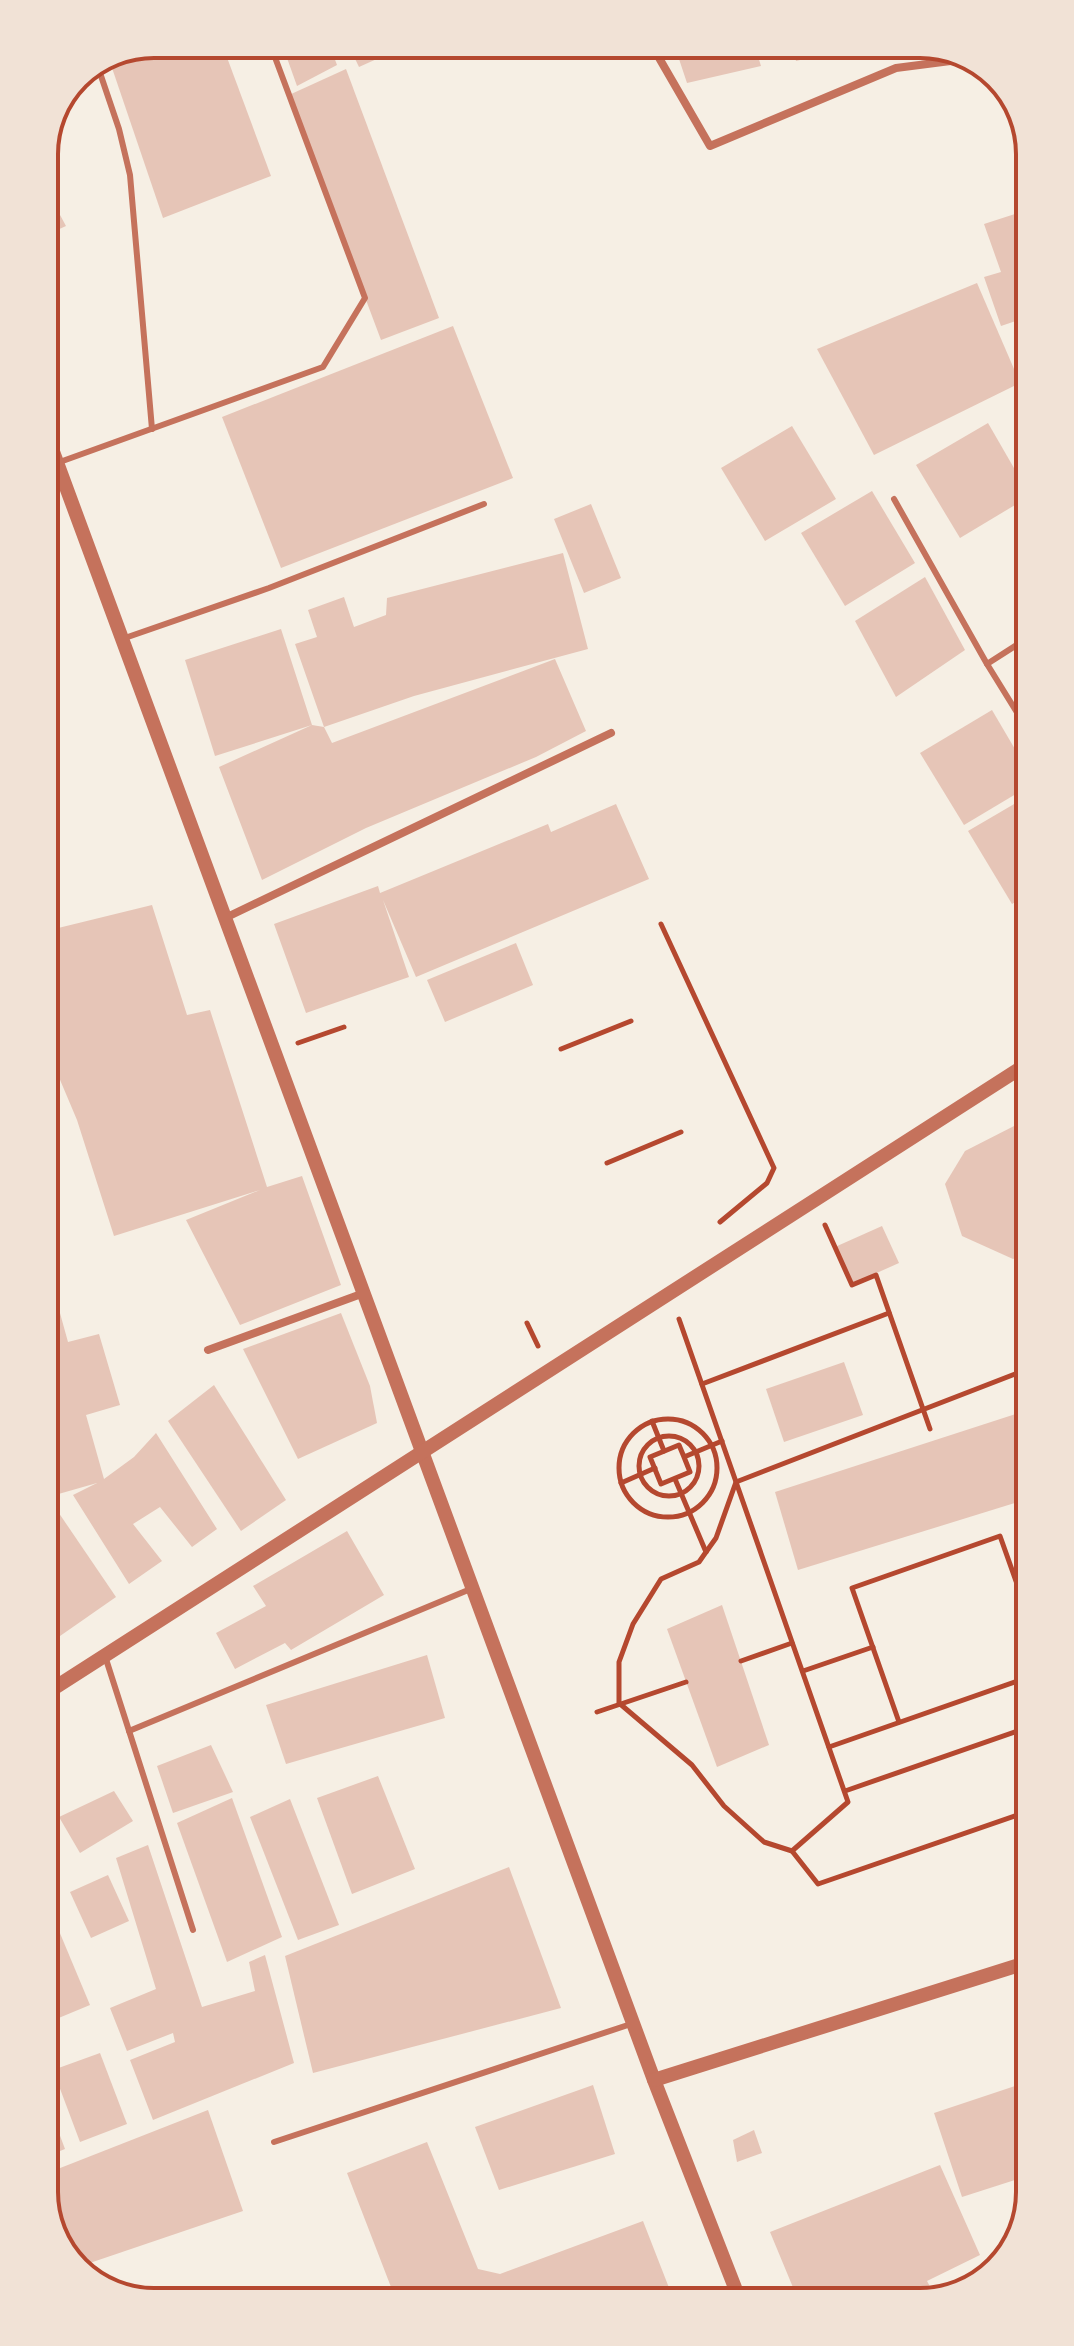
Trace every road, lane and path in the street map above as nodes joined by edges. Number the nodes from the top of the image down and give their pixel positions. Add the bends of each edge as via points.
1 (275, 58) edge
2 (659, 58) edge
3 (946, 62) edge
4 (100, 75) edge
5 (152, 429) junction
6 (58, 463) edge
7 (58, 466) edge
8 (894, 499) dead end
9 (484, 504) dead end
10 (122, 639) junction
11 (1016, 645) edge
12 (987, 664) junction
13 (1016, 711) edge
14 (611, 733) dead end
15 (225, 918) junction
16 (661, 924) dead end
17 (631, 1021) dead end
18 (344, 1027) dead end
19 (561, 1049) dead end
20 (274, 1051) junction
21 (1016, 1071) edge
22 (681, 1132) dead end
23 (607, 1163) dead end
24 (815, 1199) junction
25 (720, 1222) dead end
26 (669, 1292) junction
27 (364, 1293) junction
28 (889, 1313) junction
29 (208, 1350) dead end
30 (1016, 1374) edge
31 (702, 1384) junction
32 (923, 1410) junction
33 (652, 1421) junction
34 (930, 1429) dead end
35 (658, 1437) junction
36 (722, 1441) junction
37 (711, 1445) junction
38 (421, 1449) junction
39 (664, 1451) junction
40 (696, 1452) junction
41 (684, 1457) junction
42 (655, 1468) junction
43 (640, 1475) junction
44 (675, 1479) junction
45 (736, 1482) junction
46 (621, 1483) junction
47 (681, 1494) junction
48 (688, 1512) junction
49 (706, 1552) junction
50 (1016, 1575) edge
51 (473, 1588) junction
52 (792, 1643) junction
53 (873, 1647) junction
54 (105, 1656) junction
55 (741, 1661) dead end
56 (803, 1671) junction
57 (686, 1682) dead end
58 (1016, 1682) edge
59 (58, 1686) edge
60 (619, 1703) junction
61 (597, 1712) dead end
62 (899, 1722) junction
63 (129, 1731) junction
64 (1016, 1732) edge
65 (829, 1747) junction
66 (845, 1791) junction
67 (1016, 1815) edge
68 (792, 1851) junction
69 (193, 1930) dead end
70 (1016, 1966) edge
71 (634, 2023) junction
72 (654, 2080) junction
73 (274, 2142) dead end
74 (735, 2288) edge

1 - 5 lane via 365,298 323,367
2 - 3 street via 710,146 896,68
4 - 5 lane via 130,175
5 - 6 lane
7 - 10 street
8 - 12 lane
9 - 10 lane
10 - 15 street
11 - 12 lane
12 - 13 lane
14 - 15 street
15 - 20 street
16 - 25 path via 774,1168 767,1183
17 - 19 path
18 - 20 path
20 - 27 street
21 - 24 street
22 - 23 path
24 - 26 street
24 - 28 path via 852,1285 876,1275
26 - 31 path
26 - 38 street
27 - 29 street
27 - 38 street
28 - 31 path
28 - 32 path
30 - 32 path
31 - 36 path
32 - 34 path
32 - 45 path
33 - 35 path
33 - 37 path via 682,1421 703,1433
33 - 46 path via 625,1443 619,1462
35 - 39 path
35 - 40 path via 675,1436
35 - 43 path via 640,1457
36 - 37 path
36 - 45 path
37 - 40 path
37 - 48 path via 716,1475 712,1489
38 - 51 street
38 - 54 street
39 - 41 path via 679,1445
39 - 42 path via 650,1457
40 - 41 path
40 - 47 path via 700,1471
41 - 44 path via 690,1472
42 - 43 path
42 - 44 path via 661,1484
43 - 46 path
43 - 47 path via 661,1496
44 - 47 path
45 - 49 path
45 - 52 path
46 - 48 path via 639,1507 653,1515
47 - 48 path
48 - 49 path
49 - 60 path via 699,1562 661,1579 633,1624 619,1662
50 - 53 path via 1000,1536 852,1588
51 - 63 lane
51 - 71 street
52 - 55 path
52 - 56 path
53 - 56 path
53 - 62 path
54 - 59 street
54 - 63 lane
56 - 65 path
57 - 60 path
58 - 62 path
60 - 61 path
60 - 68 path via 692,1765 724,1806 764,1842
62 - 65 path
63 - 69 lane
64 - 66 path
65 - 66 path
66 - 68 path via 848,1802
67 - 68 path via 818,1884
70 - 72 street
71 - 72 street
71 - 73 lane
72 - 74 street

